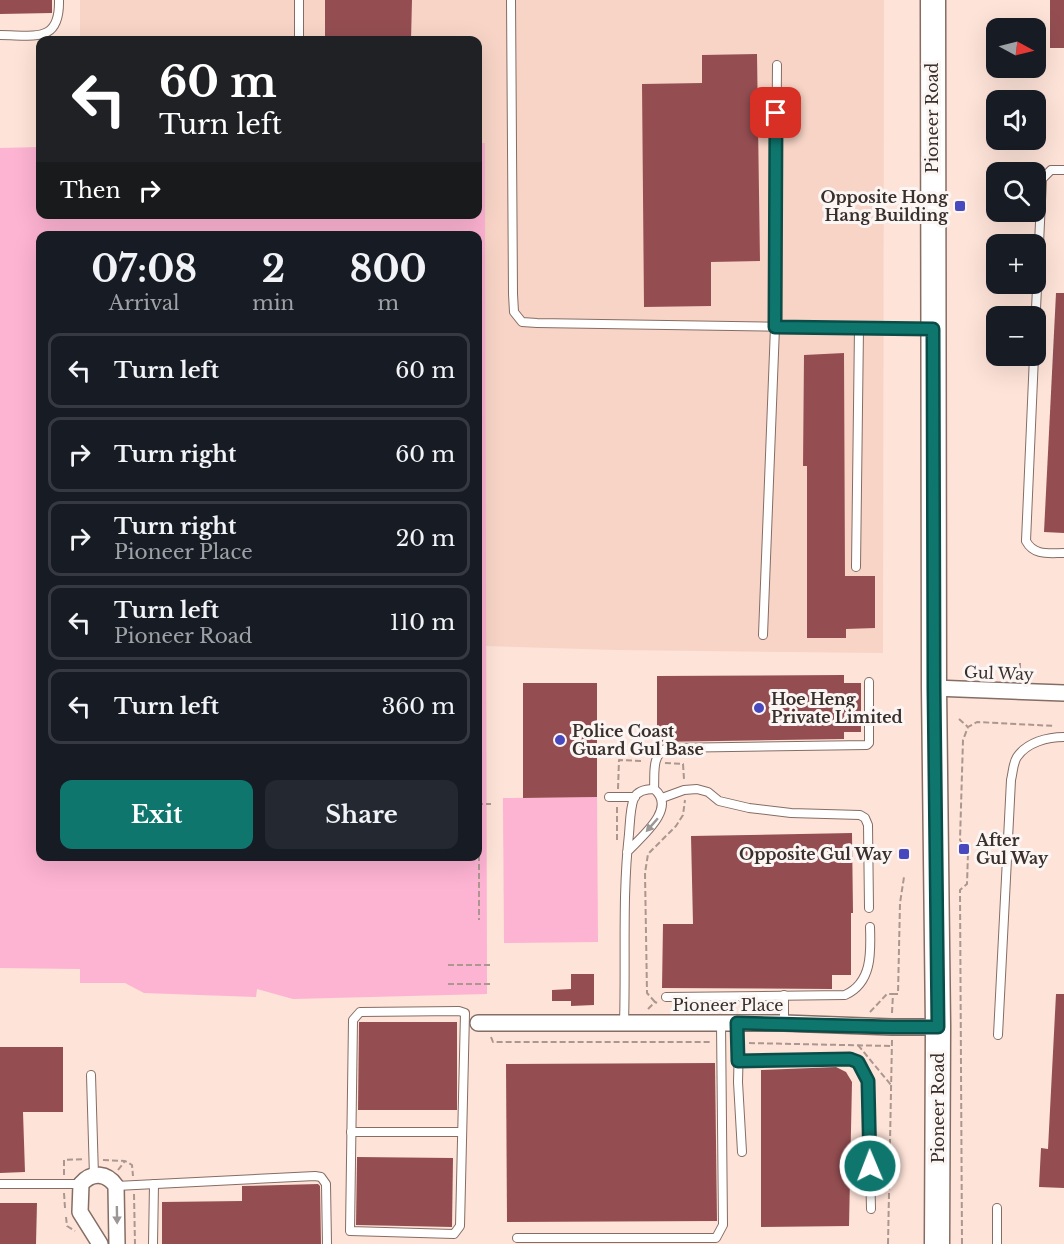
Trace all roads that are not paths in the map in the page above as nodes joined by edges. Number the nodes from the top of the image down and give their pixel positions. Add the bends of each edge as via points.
1 (59, 0) edge
2 (299, 0) edge
3 (511, 0) edge
4 (933, 0) edge
5 (0, 35) edge
6 (300, 36) edge
7 (777, 65) dead end
8 (1064, 170) edge
9 (1036, 306) edge
10 (775, 327) junction
11 (859, 328) junction
12 (933, 329) junction
13 (1034, 366) edge
14 (1064, 553) edge
15 (856, 567) dead end
16 (763, 635) dead end
17 (868, 682) dead end
18 (934, 688) junction
19 (1064, 693) edge
20 (1064, 737) edge
21 (654, 789) junction
22 (613, 797) road end
23 (635, 797) junction
24 (662, 798) junction
25 (627, 852) junction
26 (869, 908) dead end
27 (870, 927) dead end
28 (784, 995) junction
29 (666, 997) dead end
30 (477, 1023) junction
31 (624, 1023) junction
32 (721, 1023) junction
33 (737, 1023) junction
34 (784, 1023) junction
35 (938, 1027) junction
36 (998, 1035) dead end
37 (738, 1061) junction
38 (91, 1075) dead end
39 (351, 1132) junction
40 (462, 1132) junction
41 (742, 1152) dead end
42 (94, 1176) junction
43 (0, 1184) edge
44 (81, 1184) junction
45 (154, 1184) junction
46 (116, 1186) junction
47 (997, 1208) dead end
48 (871, 1209) dead end
49 (517, 1238) dead end
50 (100, 1244) edge
51 (117, 1244) edge
52 (153, 1244) edge
53 (327, 1244) edge
54 (937, 1244) edge
55 (997, 1244) edge

1 - 5 lane via 60,17 52,30 45,34
2 - 6 lane
3 - 10 lane via 513,294 514,312 522,322
4 - 12 main road, Pioneer Road
7 - 10 lane
8 - 9 lane via 1051,170 1042,178
10 - 11 lane
10 - 16 lane
11 - 12 lane
11 - 15 lane
12 - 18 main road, Pioneer Road
13 - 14 lane via 1026,541 1036,552
17 - 21 lane via 869,743 864,747 666,748 658,754
18 - 19 street, Gul Way
18 - 35 main road, Pioneer Road
20 - 36 lane via 1044,739 1025,749 1014,764
21 - 23 lane via 645,789
21 - 24 lane
22 - 23 lane
23 - 25 lane
24 -> 25 lane via 658,818
24 - 26 lane via 697,789 719,801 749,808 860,815 868,825
25 - 31 lane
27 - 28 lane via 867,973 852,992
28 - 29 lane
28 - 34 lane
30 - 31 street, Pioneer Place
30 - 39 lane via 459,1011 357,1013 353,1020
30 - 40 lane
31 - 32 street, Pioneer Place
32 - 33 street, Pioneer Place
32 - 49 lane via 723,1225 716,1238
33 - 34 street, Pioneer Place
33 - 37 lane
34 - 35 street, Pioneer Place
35 - 54 main road, Pioneer Road
37 - 41 lane
37 - 48 lane via 858,1062 868,1081
38 - 42 lane
39 - 40 lane
39 - 40 lane via 350,1231 451,1235 460,1226
42 - 44 street
42 - 46 street via 105,1176
43 - 44 lane
44 - 50 street via 80,1212
45 - 46 lane
45 - 52 lane
45 - 53 lane via 321,1177 326,1184
46 -> 51 street
47 - 55 lane

